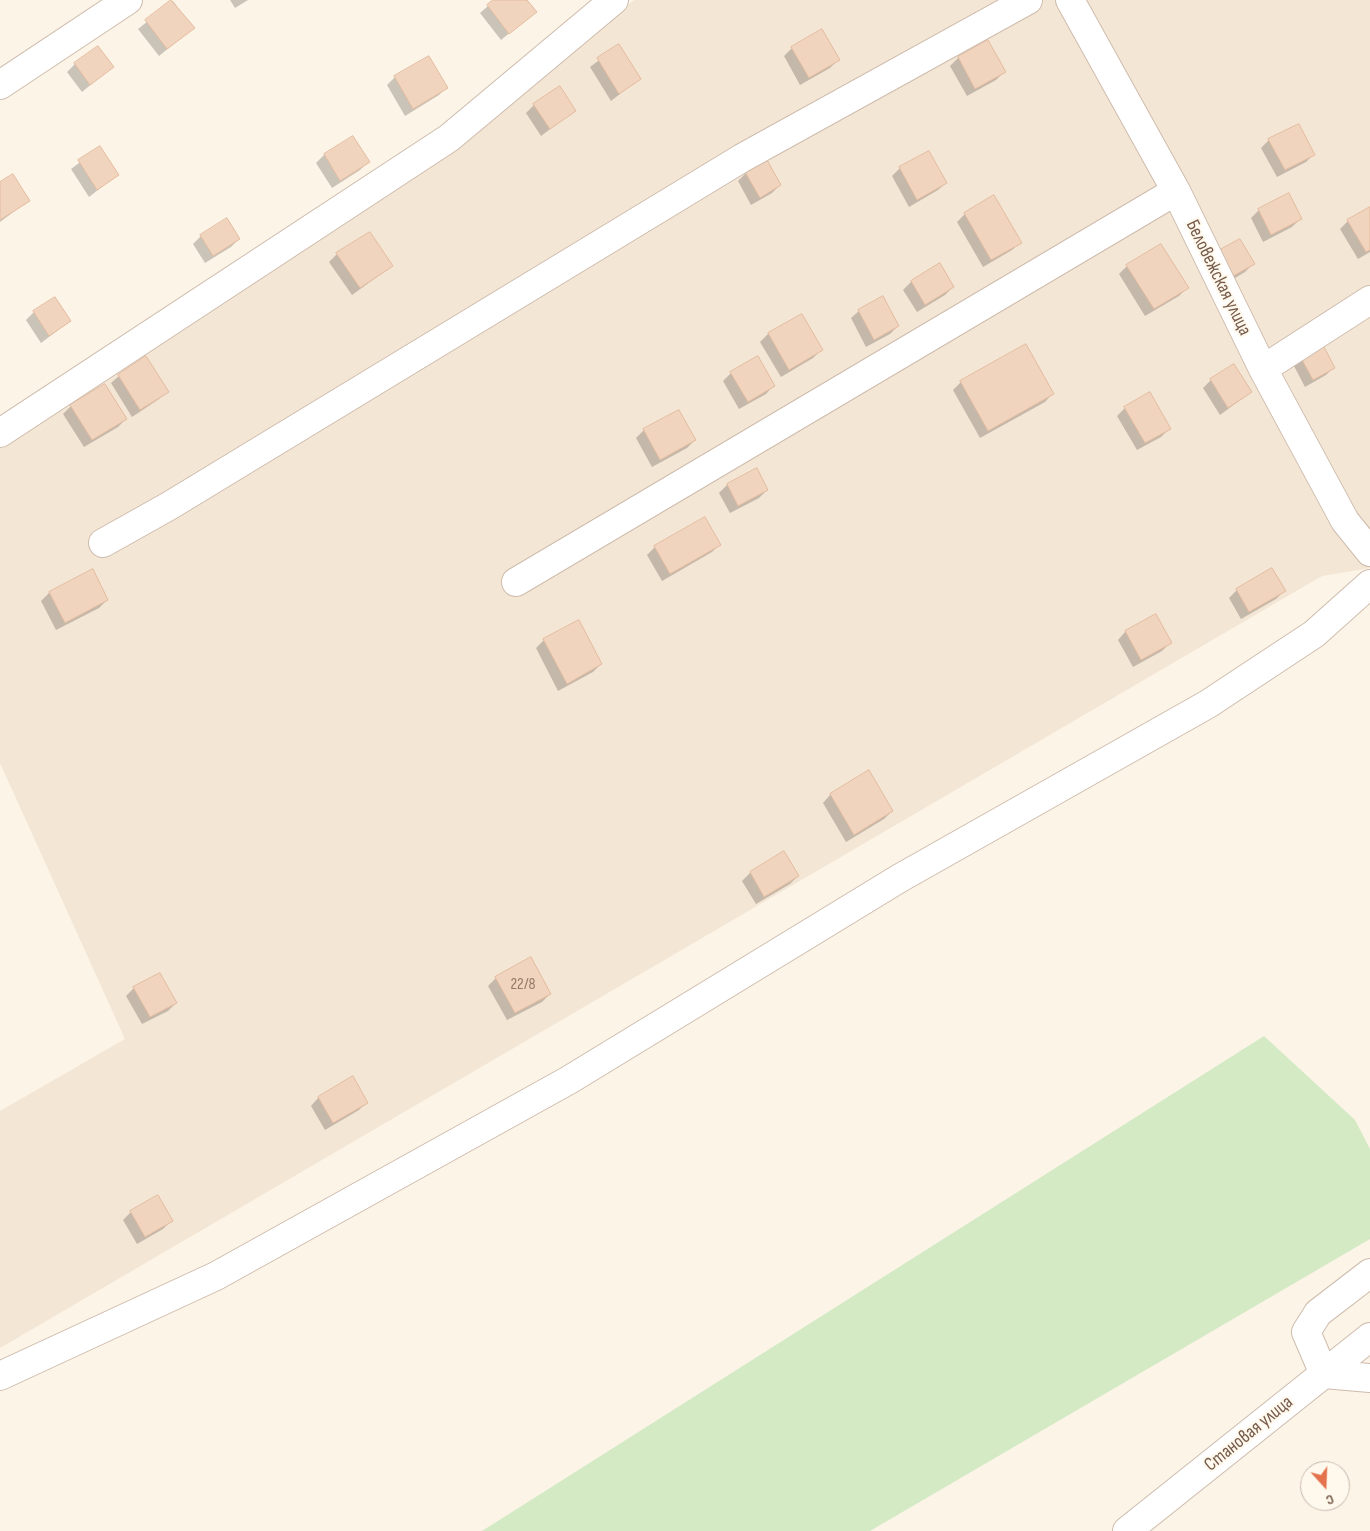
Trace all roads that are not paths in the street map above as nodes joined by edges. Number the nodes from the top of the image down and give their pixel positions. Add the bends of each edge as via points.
1 (128, 0) edge
2 (614, 0) edge
3 (1028, 0) edge
4 (1070, 0) edge
5 (0, 85) edge
6 (1176, 191) junction
7 (1370, 300) edge
8 (1262, 370) junction
9 (0, 432) edge
10 (104, 542) dead end
11 (1370, 552) edge
12 (516, 582) dead end
13 (1370, 584) edge
14 (1370, 1273) edge
15 (1370, 1337) edge
16 (1324, 1374) junction
17 (0, 1376) edge
18 (1370, 1378) edge
19 (1127, 1531) edge

1 - 5 street
2 - 9 street via 449,138
3 - 10 street via 742,158 169,506
4 - 6 street, Беловежская улица
6 - 8 street, Беловежская улица
6 - 12 street
7 - 8 street
8 - 11 street, Беловежская улица via 1345,521
13 - 17 street via 1314,634 1208,704 900,878 568,1080 216,1276
14 - 16 street via 1318,1313 1306,1332
15 - 16 street, Становая улица
16 - 18 street
16 - 19 street, Становая улица

